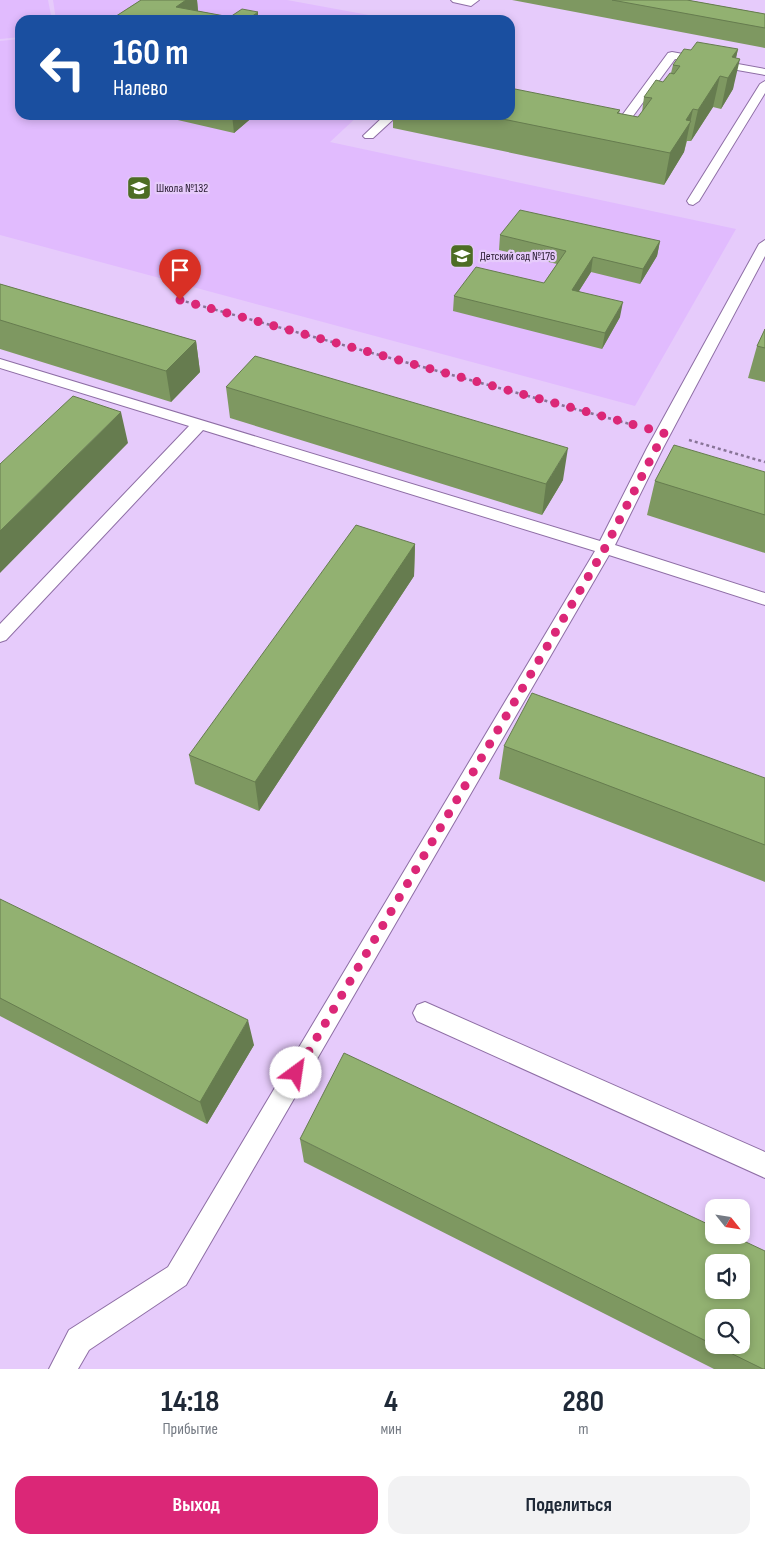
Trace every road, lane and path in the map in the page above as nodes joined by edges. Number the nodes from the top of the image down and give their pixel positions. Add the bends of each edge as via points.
1 (456, 0) edge
2 (474, 0) edge
3 (765, 72) edge
4 (765, 84) edge
5 (387, 120) edge
6 (600, 126) edge
7 (369, 136) dead end
8 (693, 201) dead end
9 (765, 244) edge
10 (180, 300) dead end
11 (0, 363) edge
12 (200, 424) junction
13 (664, 433) junction
14 (765, 462) edge
15 (605, 548) junction
16 (765, 599) edge
17 (0, 635) edge
18 (425, 1013) dead end
19 (765, 1165) edge
20 (63, 1369) edge

1 - 2 lane via 471,3
3 - 6 lane via 672,55 618,129
4 - 8 lane
5 - 7 lane
9 - 13 lane
10 - 13 path
11 - 12 lane
12 - 15 lane
12 - 17 lane
13 - 14 path
13 - 15 lane
15 - 16 lane
15 - 20 lane via 177,1276 79,1340
18 - 19 lane

